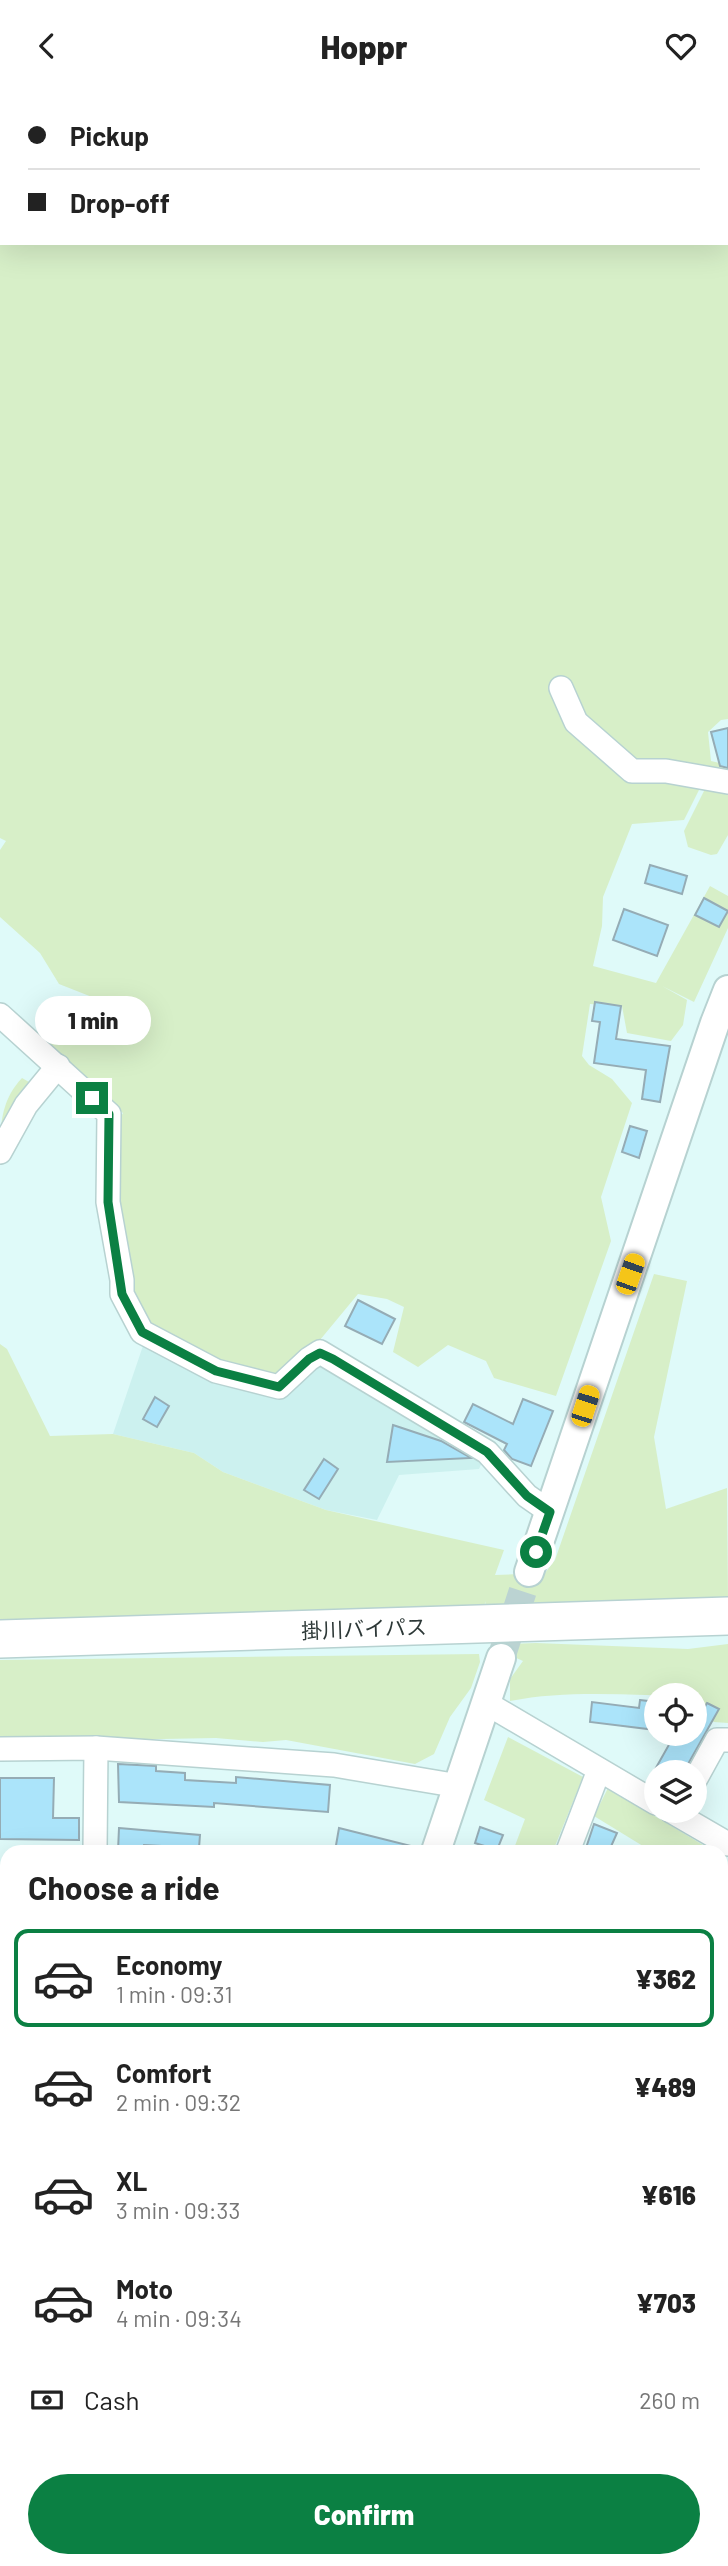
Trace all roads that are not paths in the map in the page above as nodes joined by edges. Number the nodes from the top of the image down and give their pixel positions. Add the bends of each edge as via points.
1 (561, 688) dead end
2 (728, 782) edge
3 (728, 990) edge
4 (0, 1015) edge
5 (58, 1066) junction
6 (0, 1152) edge
7 (550, 1512) junction
8 (529, 1572) tunnel mouth
9 (728, 1616) edge
10 (0, 1639) edge
11 (501, 1658) tunnel mouth
12 (486, 1703) junction
13 (728, 1740) edge
14 (96, 1748) junction
15 (0, 1749) edge
16 (706, 1760) edge
17 (599, 1770) junction
18 (459, 1786) junction
19 (644, 1795) edge
20 (692, 1823) edge
21 (728, 1844) edge
22 (95, 1845) edge
23 (438, 1845) edge
24 (570, 1845) edge

1 - 2 street via 576,722 632,771 666,771
3 - 7 street
4 - 5 street
5 - 6 street via 26,1105
5 - 7 street via 109,1114 108,1202 122,1294 142,1332 216,1371 279,1387 320,1353 487,1452 527,1496
7 - 8 street
9 - 10 highway, 掛川バイパス
11 - 12 street
12 - 17 street
12 - 18 street
13 - 16 street via 717,1740
14 - 15 street
14 - 18 street via 334,1765
14 - 22 street
17 - 19 street
17 - 24 street
18 - 23 street
20 - 21 street

